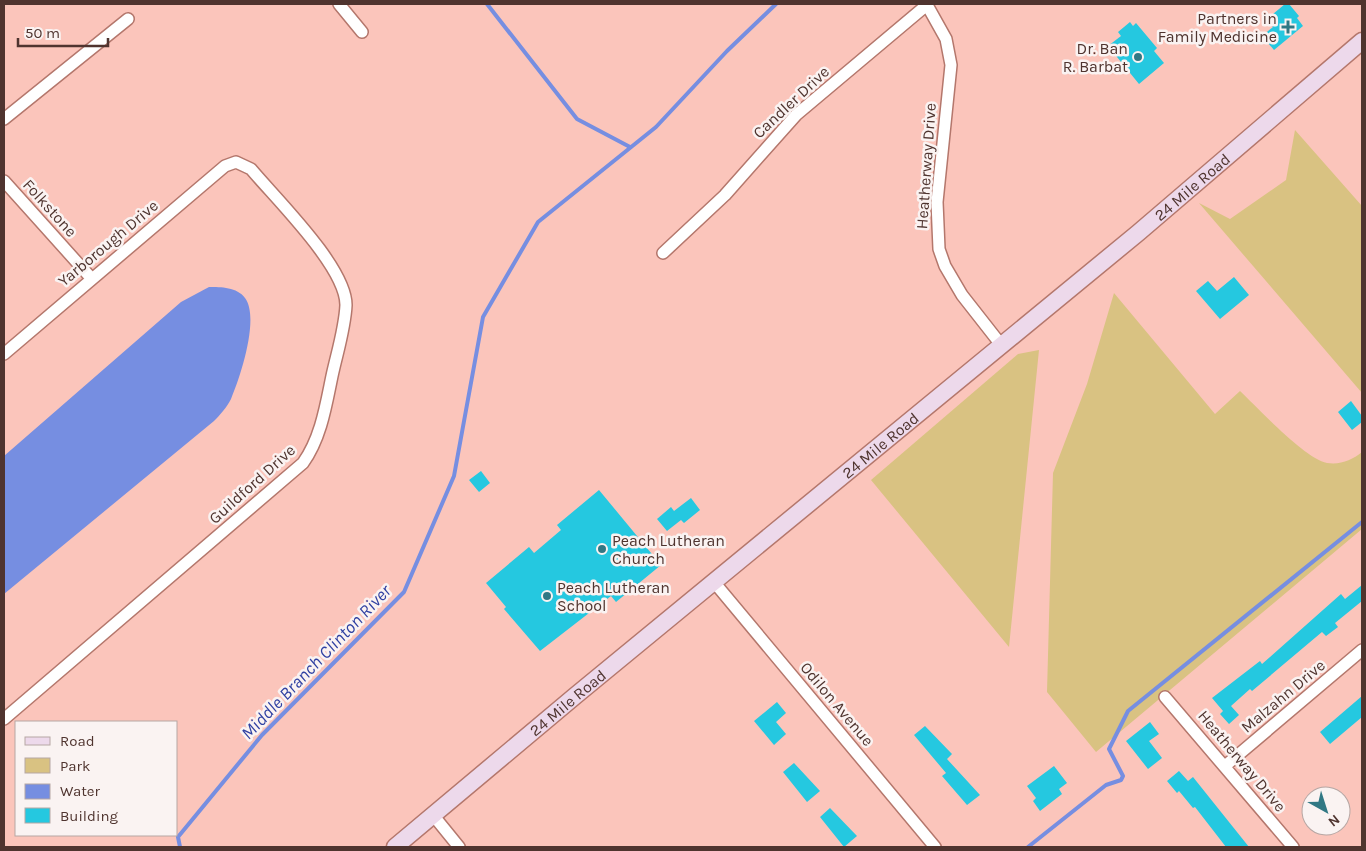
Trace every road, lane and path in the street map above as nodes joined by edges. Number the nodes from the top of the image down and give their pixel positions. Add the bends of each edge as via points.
1 (339, 4) edge
2 (928, 5) edge
3 (128, 19) dead end
4 (362, 32) dead end
5 (1362, 41) edge
6 (4, 119) edge
7 (236, 162) joint
8 (4, 181) edge
9 (663, 253) dead end
10 (92, 279) junction
11 (1002, 346) junction
12 (4, 354) edge
13 (714, 582) junction
14 (1362, 650) edge
15 (1165, 697) dead end
16 (4, 718) edge
17 (1225, 766) junction
18 (433, 815) junction
19 (395, 847) edge
20 (459, 847) edge
21 (936, 847) edge
22 (1293, 847) edge

1 - 4 street
2 - 9 street, Candler Drive via 796,115 726,195
2 - 11 street, Heatherway Drive via 946,39 951,66 937,202 939,249 962,295
3 - 6 street
5 - 11 street, 24 Mile Road
7 - 10 street, Yarborough Drive via 225,166
7 - 16 street, Guildford Drive via 251,169 327,258 344,290 344,316 328,394 313,446 296,471
8 - 10 street, Folkstone
10 - 12 street, Yarborough Drive
11 - 13 street, 24 Mile Road
13 - 18 street, 24 Mile Road
13 - 21 street, Odilon Avenue
14 - 17 street, Malzahn Drive
15 - 17 street, Heatherway Drive
17 - 22 street, Heatherway Drive
18 - 19 street, 24 Mile Road
18 - 20 street

